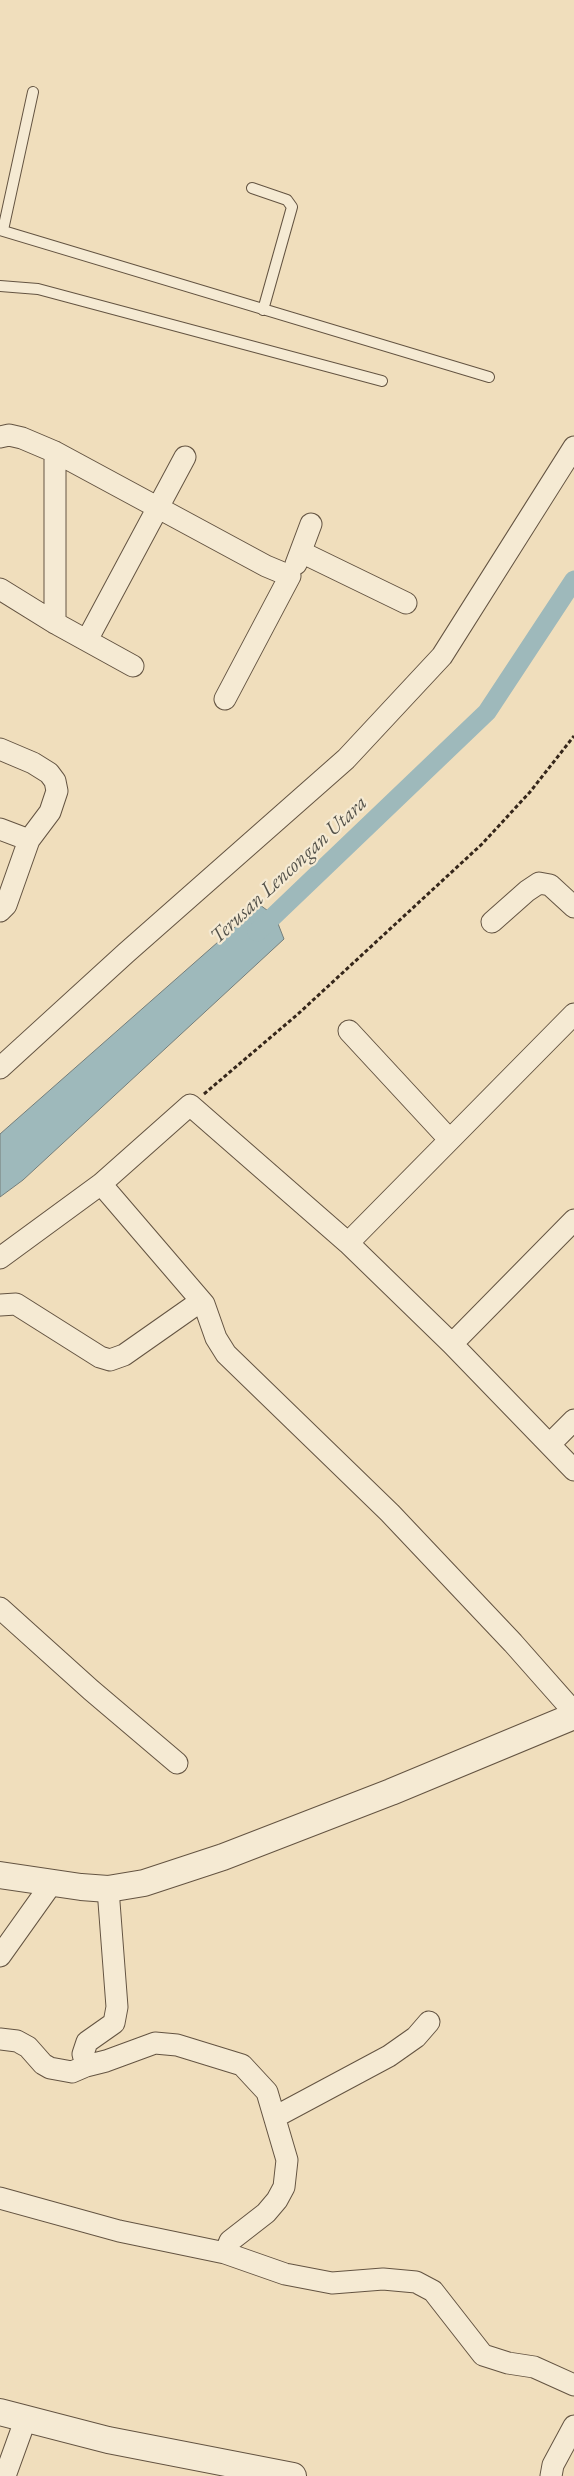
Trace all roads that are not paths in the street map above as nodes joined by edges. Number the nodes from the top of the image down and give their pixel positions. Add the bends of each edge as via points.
1 (33, 92) dead end
2 (252, 188) dead end
3 (1, 230) edge
4 (0, 286) edge
5 (263, 310) junction
6 (489, 377) dead end
7 (382, 381) dead end
8 (0, 437) edge
9 (574, 447) edge
10 (55, 452) junction
11 (185, 457) dead end
12 (158, 507) junction
13 (311, 524) dead end
14 (301, 552) junction
15 (290, 576) junction
16 (0, 589) edge
17 (406, 603) dead end
18 (55, 623) junction
19 (87, 640) junction
20 (133, 666) dead end
21 (225, 699) dead end
22 (0, 749) edge
23 (0, 829) edge
24 (29, 840) junction
25 (574, 907) edge
26 (0, 911) edge
27 (492, 922) dead end
28 (574, 1014) edge
29 (349, 1031) dead end
30 (0, 1068) edge
31 (449, 1139) junction
32 (101, 1184) junction
33 (574, 1220) edge
34 (348, 1243) junction
35 (0, 1258) edge
36 (201, 1301) junction
37 (0, 1305) edge
38 (452, 1344) junction
39 (574, 1420) edge
40 (550, 1444) junction
41 (574, 1470) edge
42 (0, 1608) edge
43 (574, 1712) edge
44 (574, 1716) edge
45 (177, 1763) dead end
46 (0, 1875) edge
47 (52, 1883) junction
48 (108, 1889) junction
49 (0, 1956) edge
50 (429, 2022) dead end
51 (0, 2039) edge
52 (86, 2066) junction
53 (274, 2117) junction
54 (0, 2198) edge
55 (225, 2253) junction
56 (574, 2385) edge
57 (0, 2412) edge
58 (26, 2418) junction
59 (574, 2426) edge
60 (5, 2476) edge
61 (293, 2476) edge
62 (551, 2476) edge

1 - 3 lane
2 - 5 lane via 287,200 292,207
3 - 5 lane
4 - 7 lane via 47,292
5 - 6 lane
8 - 10 street via 22,438
9 - 30 street via 442,656 359,746
10 - 12 street
10 - 18 street
11 - 12 street
12 - 15 street
12 - 19 street
13 - 14 street
14 - 15 street
14 - 17 street
15 - 21 street
16 - 18 street
18 - 19 street
19 - 20 street
22 - 24 street via 33,763 55,781 54,802
23 - 24 street
24 - 26 street via 6,905
25 - 27 street via 550,885 539,883
28 - 31 street
29 - 31 street
31 - 34 street
32 - 34 street via 190,1105
32 - 35 street
32 - 36 street
33 - 38 street
34 - 38 street
36 - 37 street via 124,1355 110,1360 100,1357 16,1304
36 - 43 street via 226,1354 390,1512
38 - 40 street
39 - 40 street
40 - 41 street
42 - 45 street
44 - 48 street via 223,1858 144,1883
46 - 47 street
47 - 48 street
47 - 49 street
48 - 52 street via 117,2007 114,2023 87,2042 83,2054
50 - 53 street via 416,2037 389,2056
51 - 52 street via 17,2040 50,2068 72,2072
52 - 53 street via 155,2043 177,2045 242,2065 267,2092
53 - 55 street via 287,2160 284,2187 266,2213 230,2241
54 - 55 street via 119,2231
55 - 56 street via 285,2274 332,2283 383,2279 416,2282 433,2291 483,2355 508,2363 534,2366
57 - 58 street
58 - 60 street
58 - 61 street via 108,2440
59 - 62 street via 553,2465

